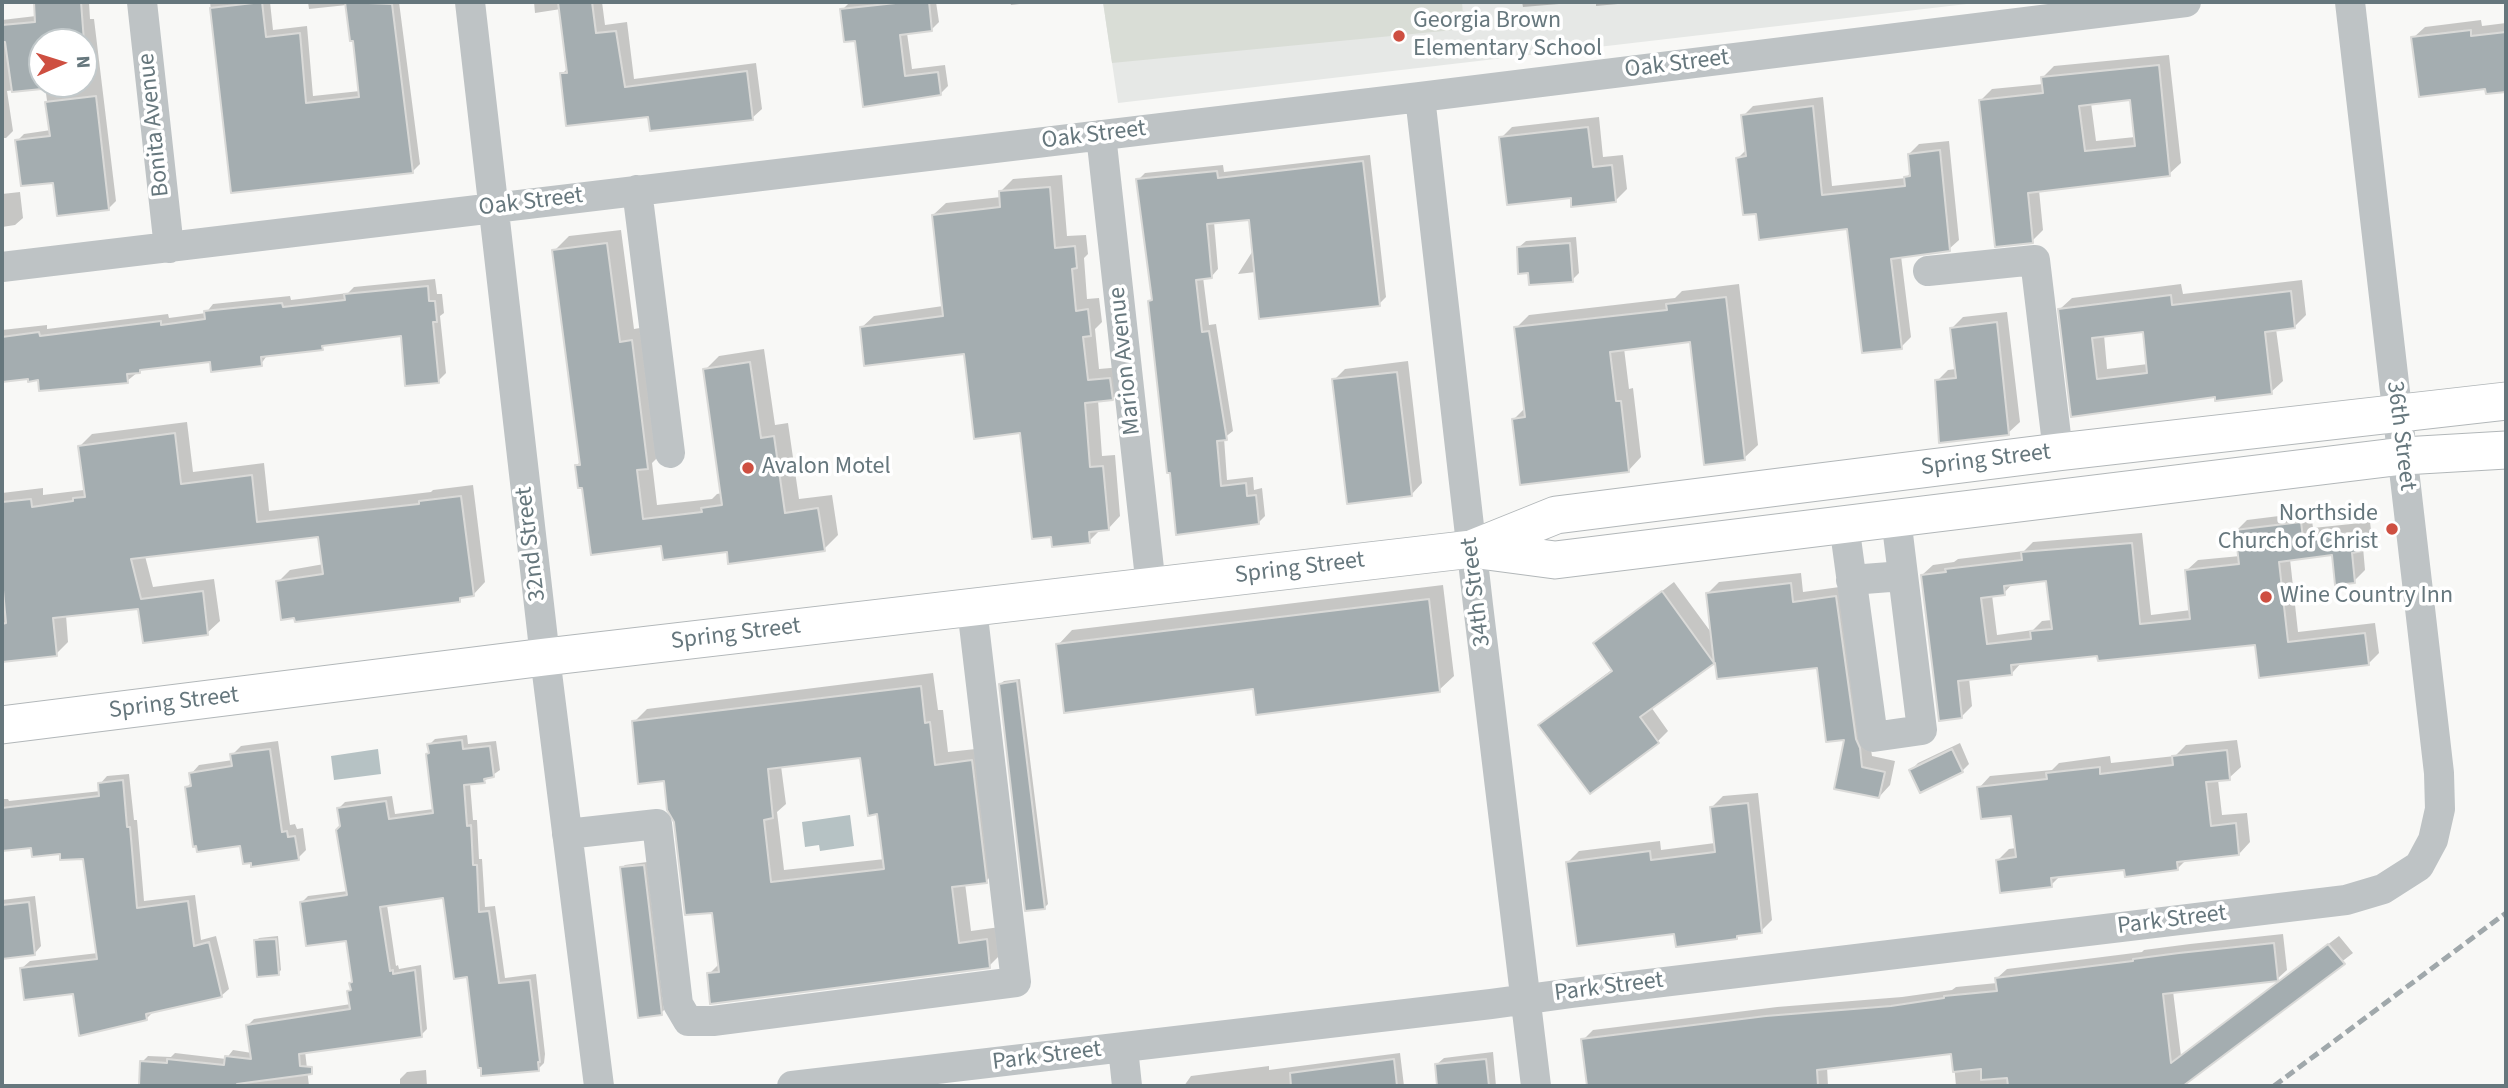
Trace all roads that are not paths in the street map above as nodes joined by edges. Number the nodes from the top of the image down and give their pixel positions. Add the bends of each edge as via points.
1 (142, 2) edge
2 (470, 2) edge
3 (2186, 2) edge
4 (2350, 2) edge
5 (1420, 97) junction
6 (1101, 135) junction
7 (637, 190) junction
8 (493, 208) junction
9 (169, 248) junction
10 (2, 267) edge
11 (1928, 271) dead end
12 (2506, 401) edge
13 (2397, 412) junction
14 (2506, 450) edge
15 (2057, 452) junction
16 (670, 453) dead end
17 (2403, 456) junction
18 (1896, 518) junction
19 (1844, 524) junction
20 (1472, 549) junction
21 (1903, 576) junction
22 (1851, 580) junction
23 (1151, 587) junction
24 (972, 608) junction
25 (545, 657) junction
26 (2, 725) edge
27 (567, 834) junction
28 (2419, 866) joint
29 (1526, 999) junction
30 (1122, 1048) junction
31 (599, 1086) edge
32 (792, 1086) edge
33 (1127, 1086) edge
34 (1536, 1086) edge

1 - 9 street, Bonita Avenue
2 - 8 street, 32nd Street
3 - 5 street, Oak Street
4 - 13 street, 36th Street
5 - 6 street, Oak Street
5 - 20 street, 34th Street
6 - 7 street, Oak Street
6 - 23 street, Marion Avenue
7 - 8 street, Oak Street
7 - 16 street
8 - 9 street, Oak Street
8 - 25 street, 32nd Street
9 - 10 street, Oak Street
11 - 15 street via 2035,260
12 - 13 main road, Spring Street
13 - 15 main road, Spring Street
13 - 17 street, 36th Street
14 - 17 main road, Spring Street
15 - 20 main road, Spring Street via 1556,515
17 - 18 main road, Spring Street
17 - 28 street, 36th Street via 2439,774 2440,809
18 - 19 main road, Spring Street
18 - 21 street
19 - 20 main road, Spring Street via 1555,560
19 - 22 street
20 - 23 main road, Spring Street
20 - 29 street, 34th Street
21 - 22 street
21 - 22 street via 1922,730 1873,737
23 - 24 main road, Spring Street
24 - 25 main road, Spring Street
24 - 27 street via 1016,982 688,1021 678,1004 657,824
25 - 26 main road, Spring Street
25 - 27 street, 32nd Street
27 - 31 street, 32nd Street
28 - 29 street, Park Street via 2383,889 2346,900
29 - 30 street, Park Street
29 - 34 street, 34th Street
30 - 32 street, Park Street
30 - 33 street

